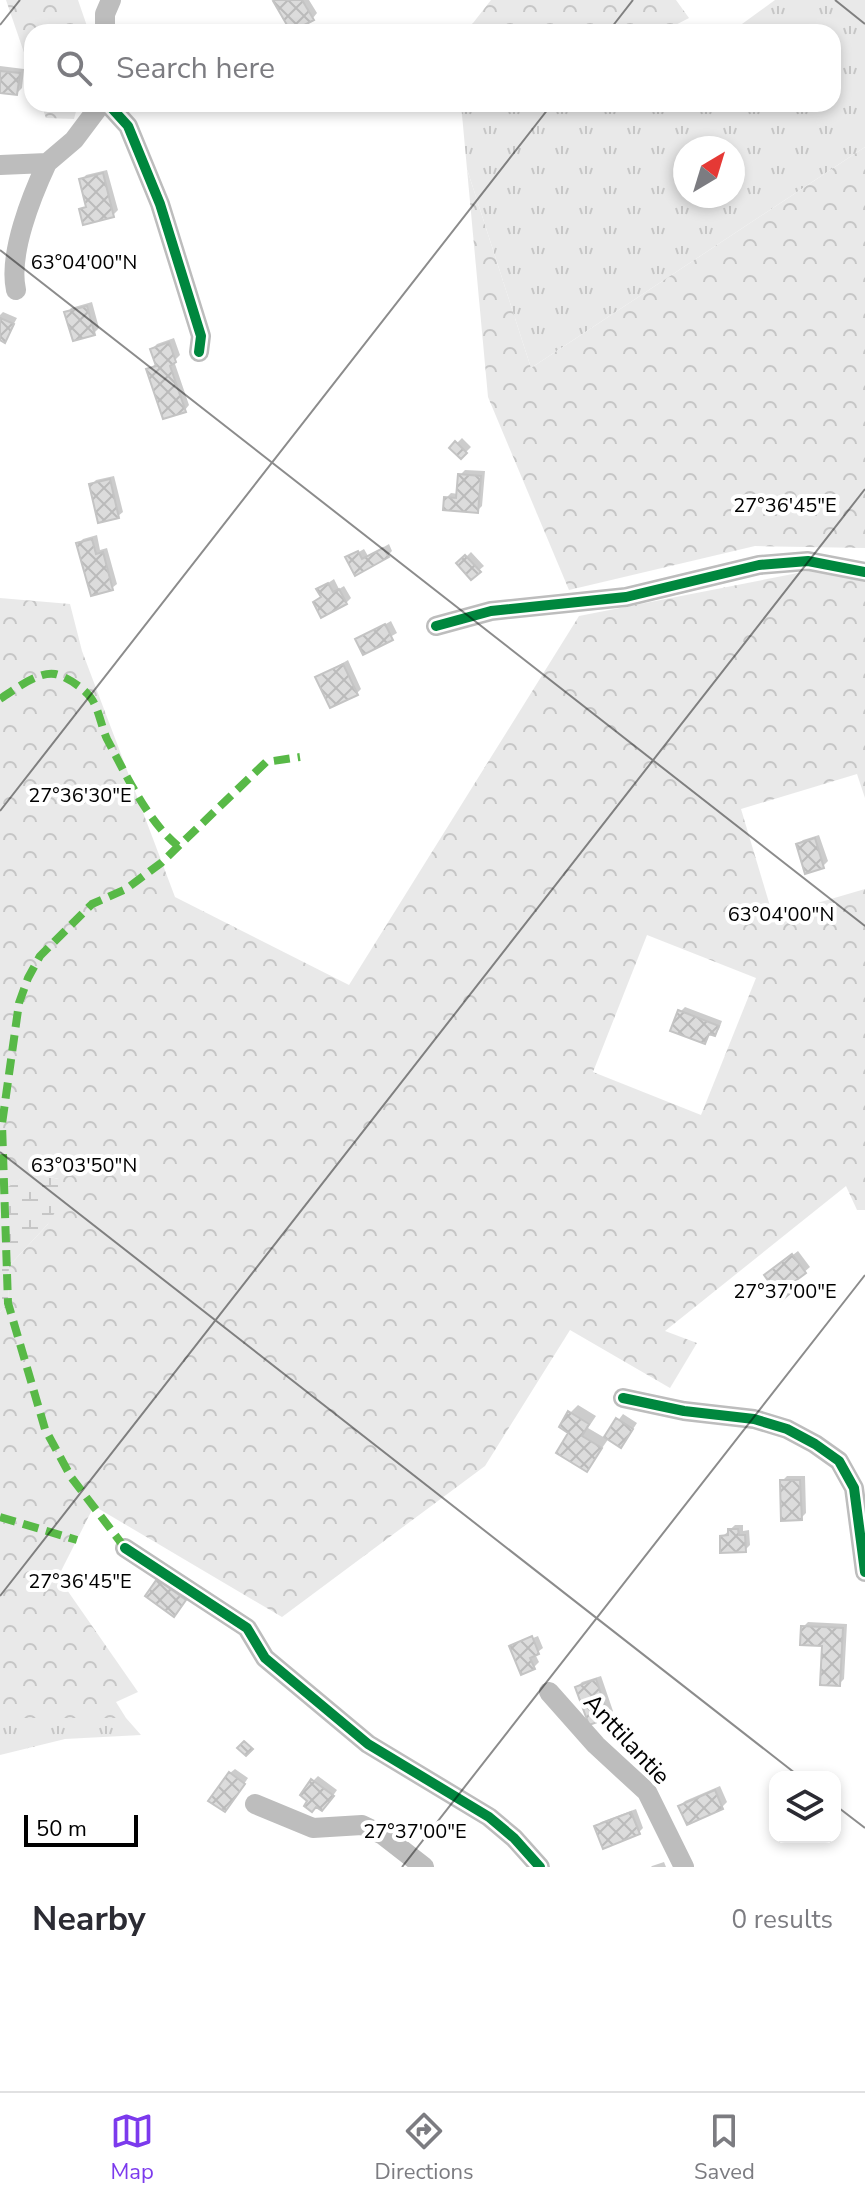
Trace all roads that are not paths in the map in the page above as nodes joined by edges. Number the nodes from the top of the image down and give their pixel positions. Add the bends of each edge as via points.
1 (111, 0) edge
2 (105, 24) edge
3 (95, 112) edge
4 (115, 112) edge
5 (47, 163) junction
6 (0, 165) edge
7 (16, 290) dead end
8 (199, 352) dead end
9 (865, 572) edge
10 (436, 626) dead end
11 (623, 1398) dead end
12 (125, 1548) dead end
13 (865, 1572) edge
14 (549, 1692) dead end
15 (255, 1804) dead end
16 (424, 1867) edge
17 (540, 1867) edge
18 (684, 1867) edge

1 - 2 street
3 - 5 street
4 - 8 street via 128,126 160,204 201,336
5 - 6 street
5 - 7 street via 21,238 13,277
9 - 10 street via 808,561 759,565 626,597 491,611
11 - 13 street via 754,1419 787,1429 839,1461 854,1488
12 - 17 street via 247,1628 265,1658 368,1744 489,1817
14 - 18 street, Anttilantie via 647,1792
15 - 16 street via 313,1828 362,1825

